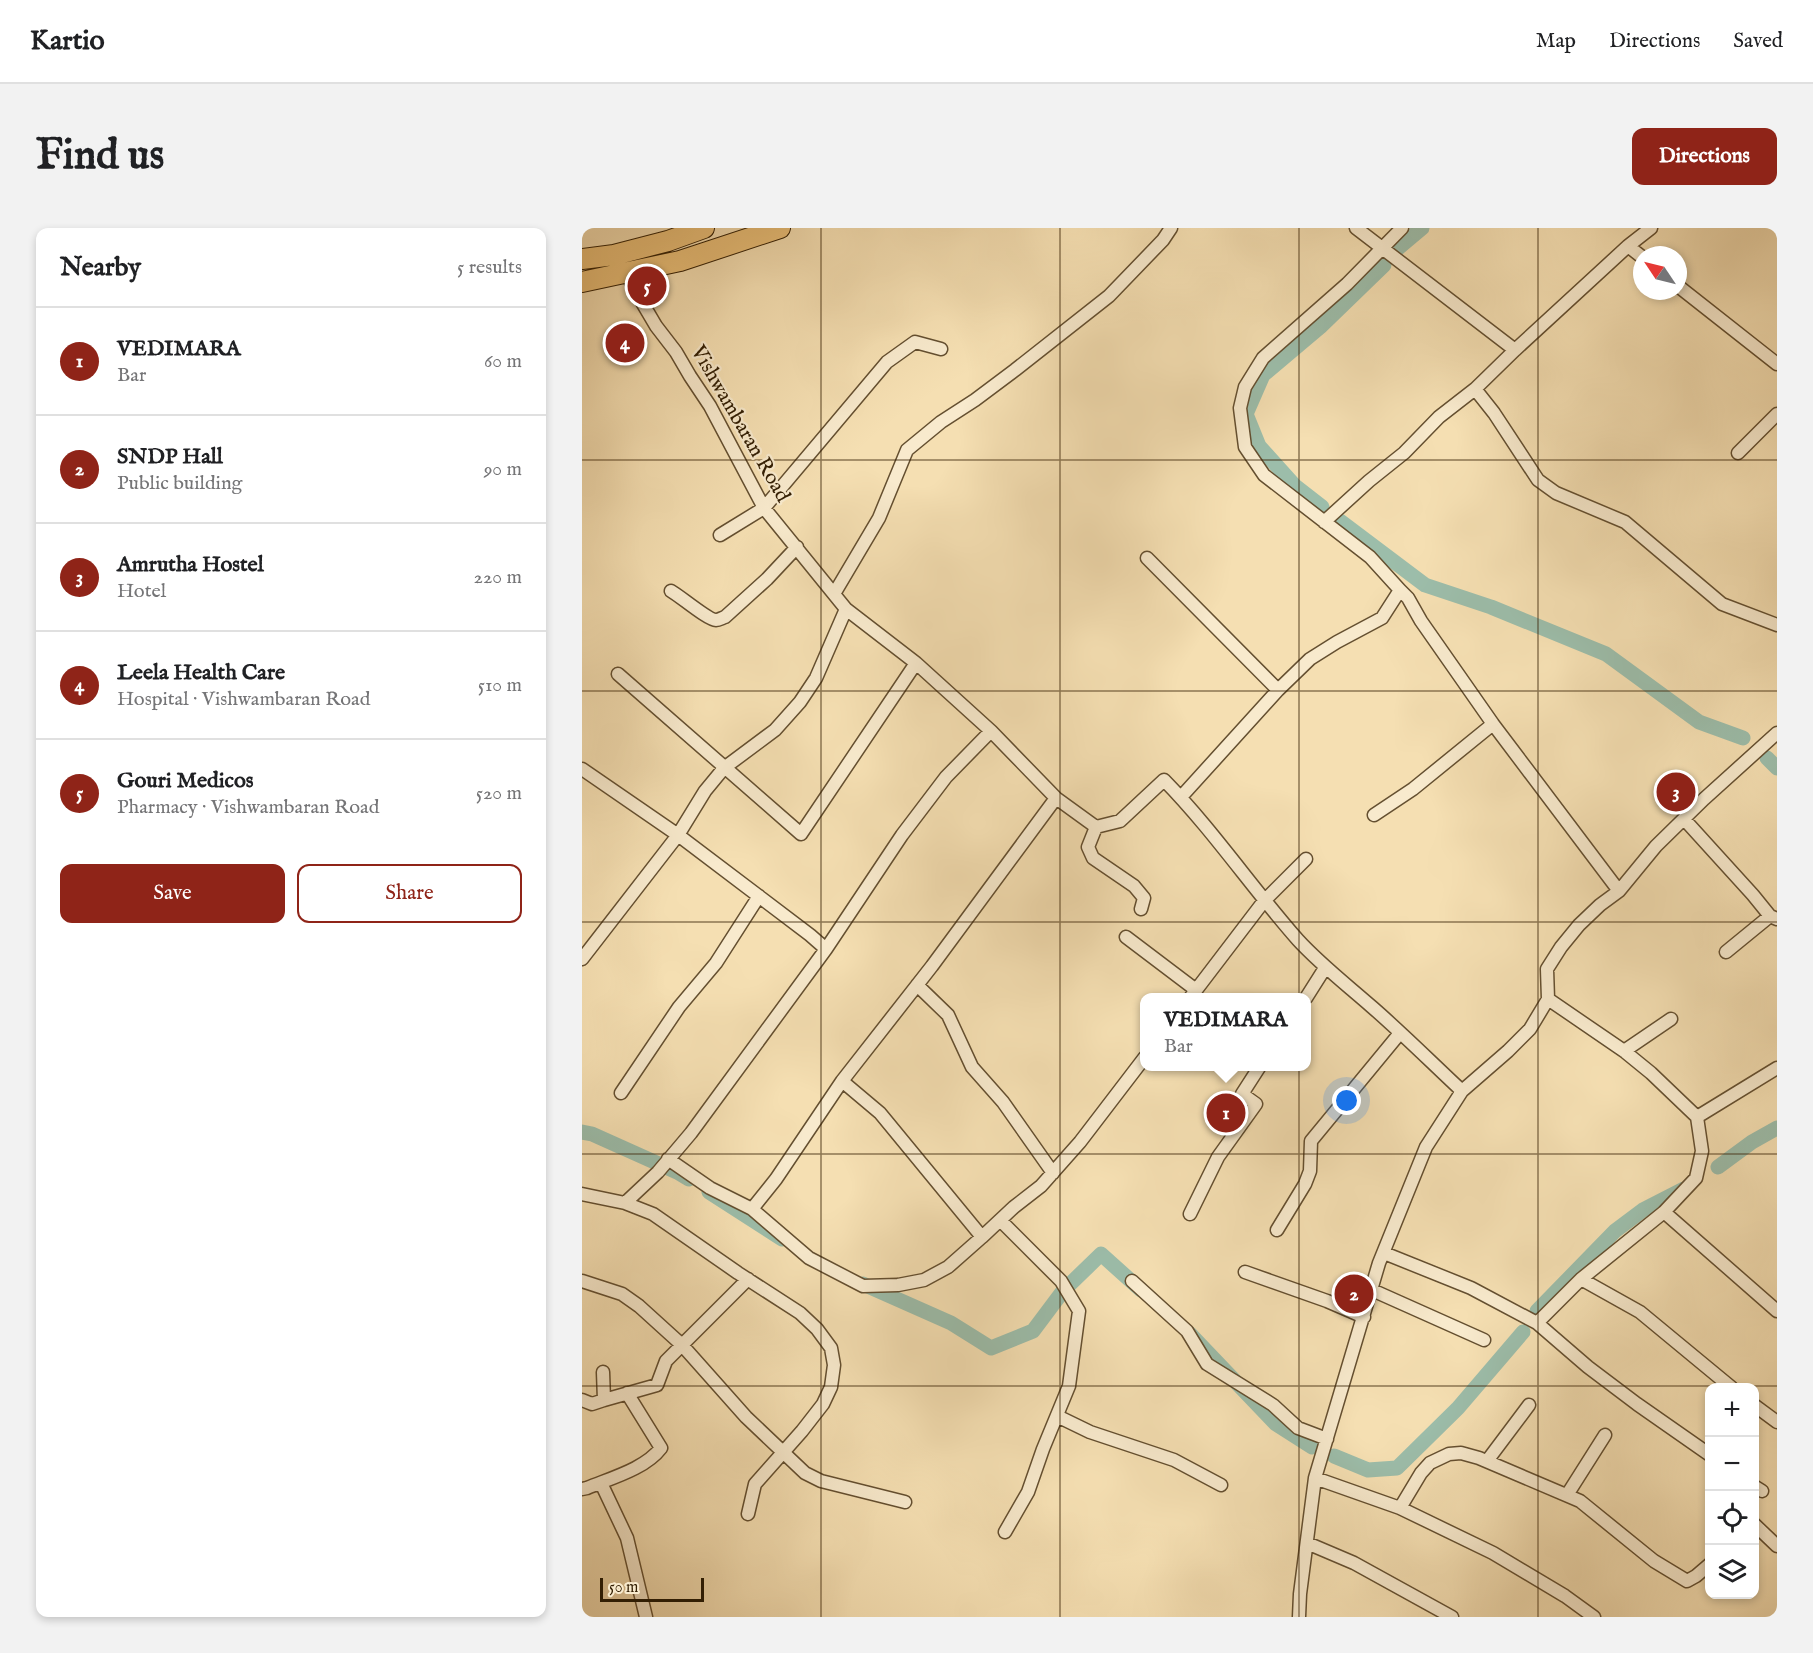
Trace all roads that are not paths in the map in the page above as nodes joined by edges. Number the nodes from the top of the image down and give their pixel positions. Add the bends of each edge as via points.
1 (780, 228) edge
2 (1171, 228) edge
3 (1356, 228) edge
4 (1402, 228) edge
5 (1651, 228) edge
6 (701, 229) edge
7 (1628, 246) junction
8 (1383, 249) junction
9 (1633, 250) edge
10 (582, 259) edge
11 (627, 273) junction
12 (582, 282) edge
13 (1687, 293) edge
14 (941, 349) dead end
15 (1515, 350) junction
16 (1777, 364) edge
17 (1475, 389) junction
18 (1777, 414) edge
19 (1738, 453) dead end
20 (764, 508) junction
21 (1324, 522) junction
22 (720, 535) dead end
23 (797, 547) junction
24 (1147, 558) dead end
25 (1400, 590) junction
26 (671, 591) dead end
27 (834, 594) junction
28 (846, 609) junction
29 (1777, 625) edge
30 (916, 663) junction
31 (618, 674) dead end
32 (1278, 690) junction
33 (1493, 724) junction
34 (991, 730) junction
35 (1777, 732) edge
36 (724, 768) junction
37 (582, 769) edge
38 (1181, 797) junction
39 (1056, 798) junction
40 (1374, 815) dead end
41 (1684, 819) junction
42 (1096, 826) junction
43 (678, 835) junction
44 (1306, 860) dead end
45 (1619, 891) junction
46 (759, 896) junction
47 (1264, 901) junction
48 (1141, 909) dead end
49 (1773, 917) edge
50 (1126, 937) dead end
51 (826, 950) junction
52 (1726, 952) dead end
53 (582, 959) edge
54 (1325, 968) junction
55 (917, 985) junction
56 (1192, 993) edge
57 (1194, 993) edge
58 (1309, 993) edge
59 (1548, 999) junction
60 (1671, 1019) dead end
61 (1400, 1033) junction
62 (1624, 1051) junction
63 (1140, 1064) edge
64 (1777, 1068) edge
65 (1257, 1071) edge
66 (842, 1081) junction
67 (1462, 1091) junction
68 (621, 1093) dead end
69 (1697, 1117) junction
70 (668, 1159) junction
71 (1053, 1173) junction
72 (582, 1194) edge
73 (625, 1203) junction
74 (752, 1209) junction
75 (1664, 1212) junction
76 (1190, 1214) dead end
77 (1000, 1220) junction
78 (1277, 1230) dead end
79 (982, 1237) junction
80 (1384, 1253) junction
81 (1245, 1272) dead end
82 (748, 1279) junction
83 (1581, 1279) junction
84 (582, 1281) edge
85 (1132, 1281) dead end
86 (1372, 1290) junction
87 (1777, 1311) edge
88 (1364, 1317) junction
89 (1537, 1323) junction
90 (1484, 1340) dead end
91 (682, 1345) junction
92 (603, 1372) dead end
93 (1726, 1383) edge
94 (627, 1393) junction
95 (582, 1400) edge
96 (604, 1400) junction
97 (1529, 1405) dead end
98 (1759, 1408) edge
99 (1057, 1416) junction
100 (1777, 1422) edge
101 (1605, 1435) dead end
102 (1327, 1439) junction
103 (784, 1451) junction
104 (1705, 1452) edge
105 (1487, 1461) junction
106 (1315, 1478) junction
107 (600, 1483) junction
108 (1221, 1485) dead end
109 (582, 1489) edge
110 (1567, 1495) junction
111 (905, 1502) dead end
112 (1400, 1508) junction
113 (748, 1514) dead end
114 (1759, 1528) edge
115 (1005, 1532) dead end
116 (1306, 1543) junction
117 (1777, 1546) edge
118 (1705, 1568) edge
119 (646, 1617) edge
120 (1299, 1617) edge
121 (1452, 1617) edge
122 (1594, 1617) edge

1 - 11 main road via 680,261
2 - 27 street via 1109,296 907,450 879,518
3 - 8 street
4 - 8 street
5 - 7 street
6 - 10 main road via 614,255
7 - 9 street
7 - 15 street
8 - 15 street
8 - 21 street via 1263,357 1245,387 1240,408 1245,447 1264,475
11 - 12 main road
11 - 20 street, Vishwambaran Road via 656,326 710,406
13 - 16 street
14 - 20 street via 915,342 887,362
15 - 17 street
17 - 21 street via 1438,417 1404,453
17 - 29 street via 1538,480 1556,493 1625,522 1722,604
18 - 19 street
20 - 22 street
20 - 23 street, Vishwambaran Road
21 - 25 street via 1370,557
23 - 26 street via 767,579 717,620
23 - 27 street, Vishwambaran Road
24 - 32 street
25 - 32 street via 1382,618 1310,659
25 - 33 street
27 - 28 street, Vishwambaran Road
28 - 30 street, Vishwambaran Road
28 - 36 street via 816,678 800,702 775,730
30 - 34 street, Vishwambaran Road
30 - 36 street via 801,834
31 - 36 street
32 - 38 street
33 - 40 street via 1413,789
33 - 45 street
34 - 39 street, Vishwambaran Road
34 - 51 street via 946,777 902,835
35 - 41 street
36 - 43 street
37 - 43 street
38 - 42 street via 1164,780 1119,821
38 - 47 street
39 - 42 street, Vishwambaran Road
39 - 55 street
41 - 45 street
41 - 49 street
42 - 48 street via 1088,847 1093,858 1134,886 1144,898
43 - 46 street
43 - 53 street
44 - 47 street
45 - 59 street via 1586,918 1561,947 1547,969
46 - 51 street
46 - 68 street via 716,963 679,1007
47 - 54 street
47 - 57 street
49 - 52 street
50 - 56 street
51 - 70 street
54 - 58 street
54 - 61 street
55 - 66 street
55 - 71 street via 948,1015 972,1067 1003,1102
59 - 62 street
59 - 67 street via 1530,1029
60 - 62 street
61 - 67 street
61 - 78 street via 1311,1141 1310,1171
62 - 69 street
63 - 71 street
64 - 69 street
65 - 76 street via 1242,1094 1256,1104 1218,1157
66 - 74 street
66 - 79 street via 880,1113
67 - 80 street via 1426,1147
69 - 75 street via 1702,1151 1696,1178
70 - 73 street
70 - 74 street via 710,1188
71 - 77 street
72 - 73 street
73 - 82 street via 653,1214
74 - 79 street via 809,1258 863,1286 924,1280 948,1267
75 - 83 street
75 - 87 street
77 - 79 street
77 - 99 street via 1061,1281 1079,1311 1069,1386
80 - 86 street
80 - 89 street via 1471,1288
81 - 88 street
82 - 91 street
82 - 103 street via 800,1313 831,1348 831,1387 823,1404
83 - 89 street
83 - 93 street via 1640,1312
84 - 91 street via 622,1294
85 - 102 street via 1187,1332 1207,1364 1273,1405 1298,1428
86 - 88 street
86 - 90 street
88 - 102 street
89 - 104 street via 1588,1367
91 - 94 street via 666,1361 657,1385
91 - 103 street via 746,1417
92 - 96 street
94 - 96 street
94 - 107 street via 661,1448 654,1457
95 - 96 street via 592,1404
97 - 105 street
98 - 100 street
99 - 108 street via 1090,1432 1174,1460
99 - 115 street via 1028,1492
101 - 110 street
102 - 106 street
103 - 111 street via 805,1473 820,1481
103 - 113 street via 755,1484
105 - 110 street
105 - 112 street via 1461,1453 1430,1463
106 - 112 street
106 - 116 street
107 - 109 street
107 - 119 street via 627,1538
110 - 118 street via 1687,1581
112 - 122 street via 1504,1559
114 - 117 street
116 - 120 street
116 - 121 street via 1354,1563

